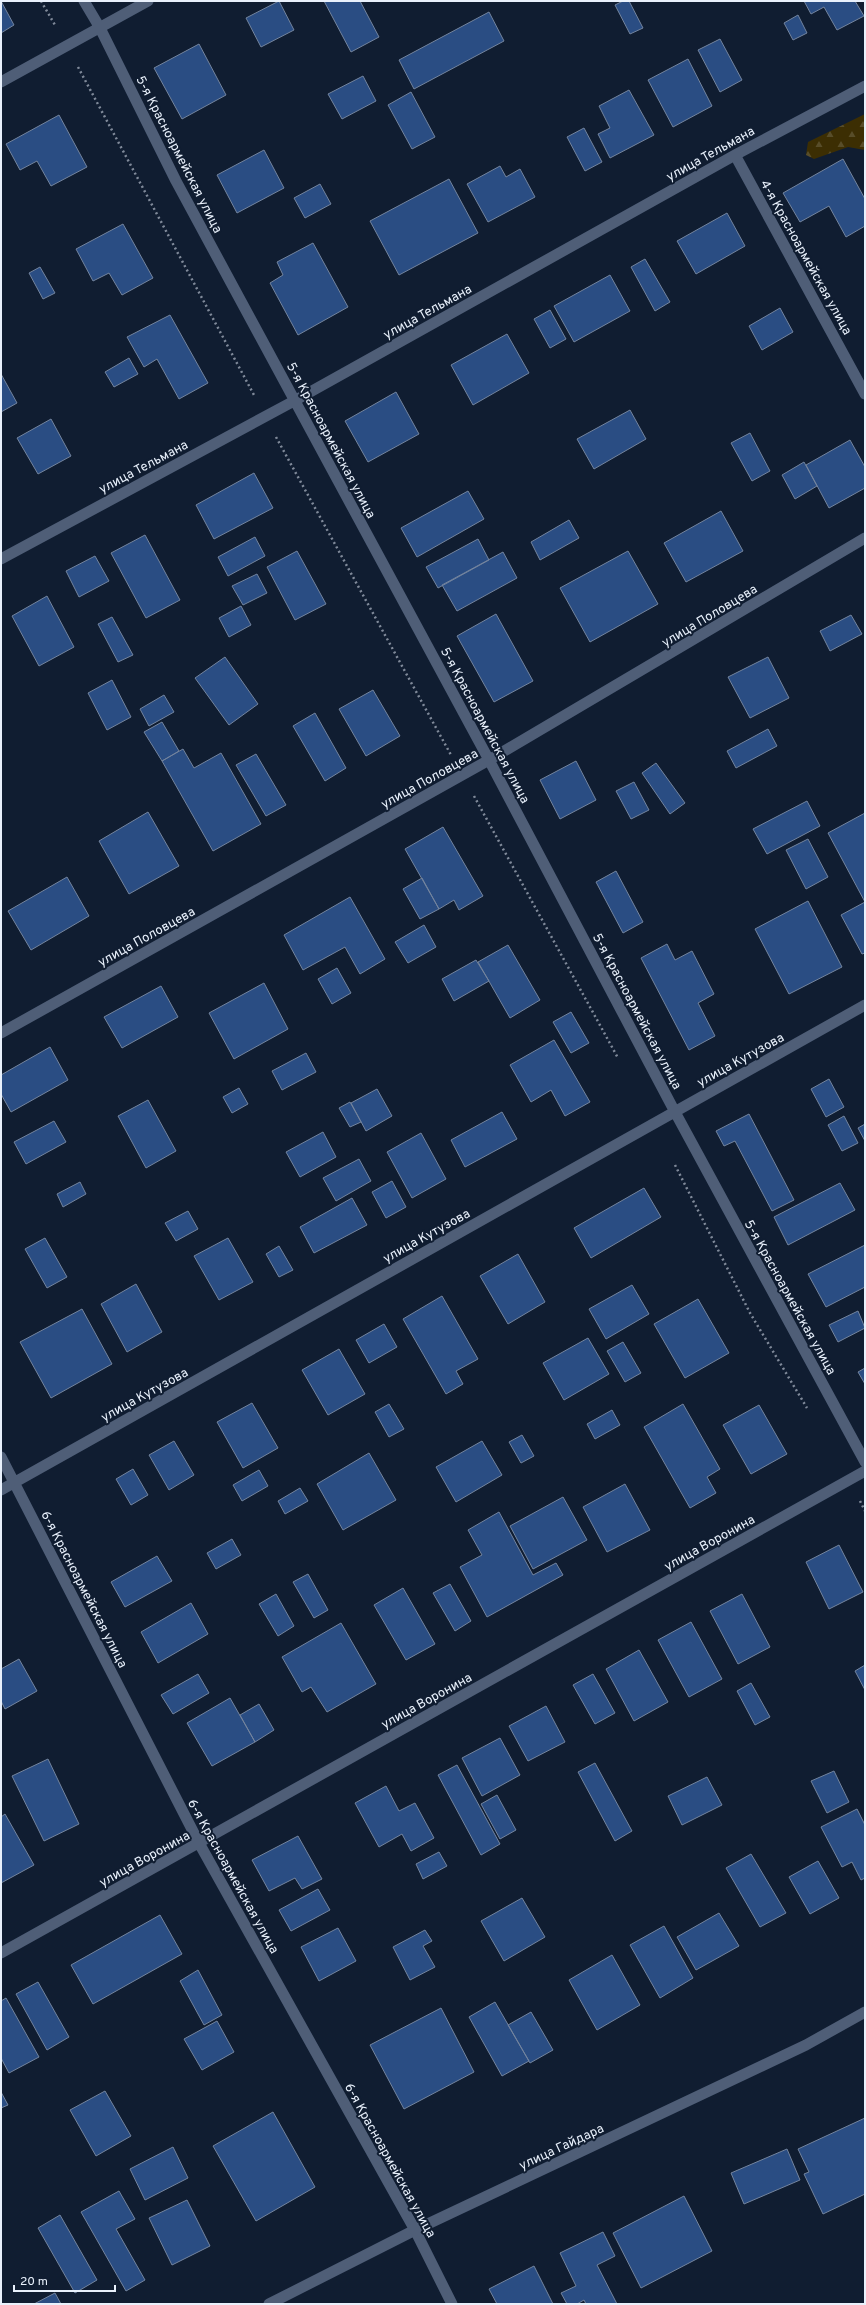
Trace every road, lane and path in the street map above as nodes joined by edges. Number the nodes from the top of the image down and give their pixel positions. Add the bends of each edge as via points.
1 (84, 1) edge
2 (148, 1) edge
3 (100, 28) junction
4 (1, 82) edge
5 (865, 86) edge
6 (735, 155) junction
7 (865, 394) edge
8 (294, 401) junction
9 (865, 538) edge
10 (1, 558) edge
11 (489, 760) junction
12 (865, 1005) edge
13 (1, 1033) edge
14 (675, 1112) junction
15 (1, 1457) edge
16 (865, 1462) edge
17 (865, 1471) edge
18 (15, 1483) junction
19 (1, 1490) edge
20 (199, 1843) junction
21 (1, 1953) edge
22 (865, 2012) edge
23 (415, 2230) junction
24 (270, 2304) edge
25 (452, 2304) edge

1 - 3 street, 5-я Красноармейская улица
2 - 3 street
3 - 4 street
3 - 8 street, 5-я Красноармейская улица via 176,181
5 - 6 street, улица Тельмана
6 - 7 street, 4-я Красноармейская улица
6 - 8 street, улица Тельмана
8 - 10 street, улица Тельмана
8 - 11 street, 5-я Красноармейская улица
9 - 11 street, улица Половцева
11 - 13 street, улица Половцева
11 - 14 street, 5-я Красноармейская улица
12 - 14 street, улица Кутузова
14 - 16 street, 5-я Красноармейская улица
14 - 18 street, улица Кутузова
15 - 18 street, 6-я Красноармейская улица
17 - 20 street, улица Воронина
18 - 19 street, улица Кутузова
18 - 20 street, 6-я Красноармейская улица
20 - 21 street, улица Воронина
20 - 23 street, 6-я Красноармейская улица
22 - 23 street, улица Гайдара via 806,2045
23 - 24 street, улица Гайдара
23 - 25 street, 6-я Красноармейская улица

